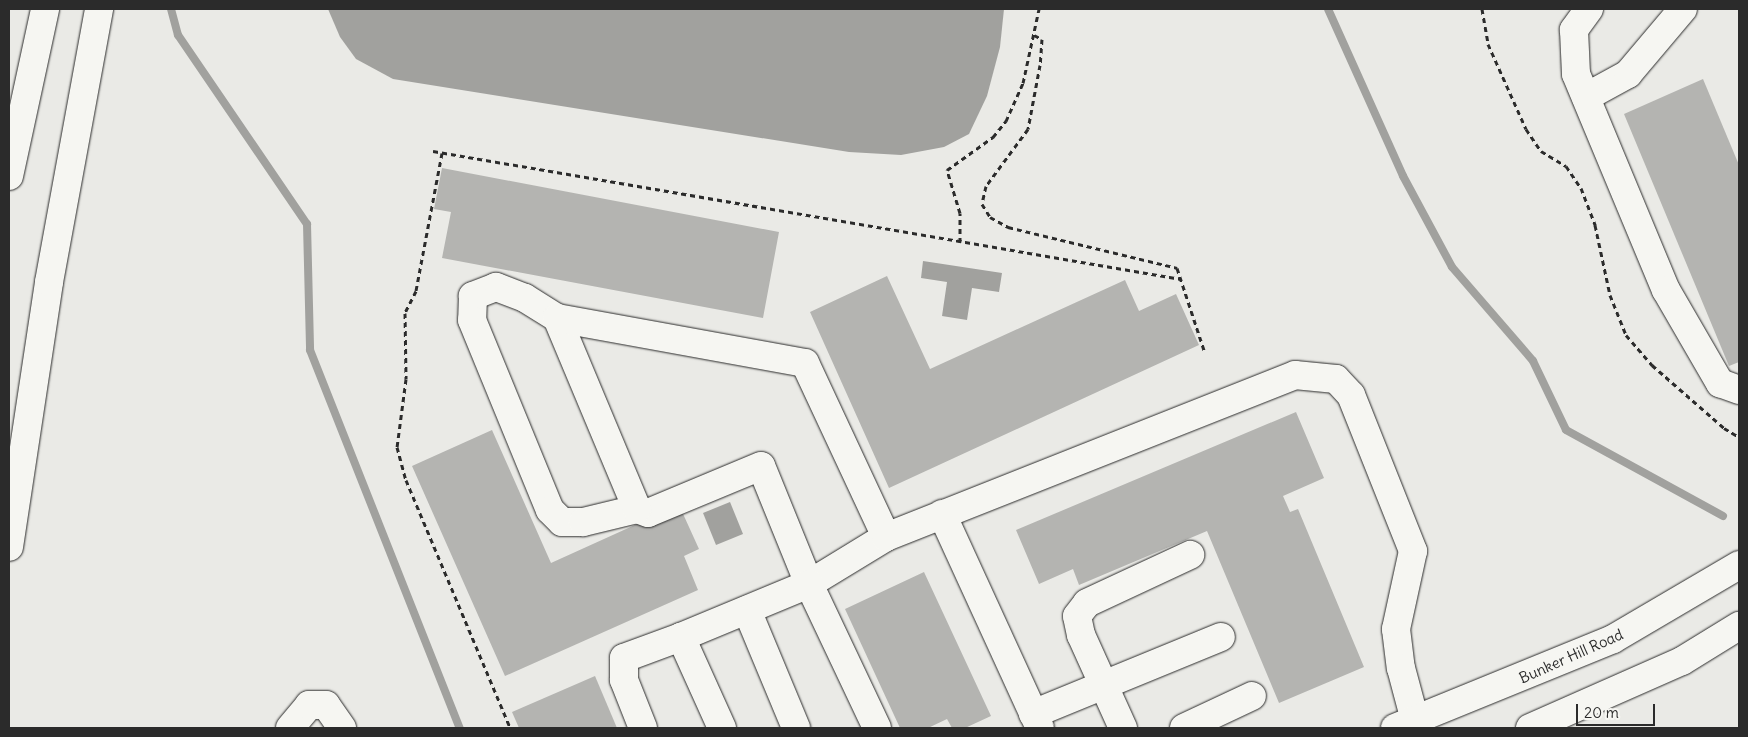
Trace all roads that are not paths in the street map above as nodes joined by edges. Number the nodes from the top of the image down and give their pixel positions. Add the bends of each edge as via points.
1 (46, 9) edge
2 (99, 9) edge
3 (1589, 9) edge
4 (1683, 9) edge
5 (1586, 97) junction
6 (9, 176) edge
7 (557, 318) junction
8 (1739, 390) edge
9 (637, 509) junction
10 (942, 514) junction
11 (886, 537) junction
12 (9, 547) edge
13 (1190, 555) dead end
14 (1739, 565) edge
15 (809, 584) junction
16 (747, 610) junction
17 (1739, 626) edge
18 (681, 637) junction
19 (1221, 637) dead end
20 (1102, 686) junction
21 (1252, 696) dead end
22 (1037, 721) edge
23 (1409, 726) edge
24 (290, 728) edge
25 (342, 728) edge
26 (643, 728) edge
27 (722, 728) edge
28 (796, 728) edge
29 (877, 728) edge
30 (1122, 728) edge
31 (1184, 728) edge
32 (1530, 728) edge

1 - 6 main road
2 - 12 main road via 54,255
3 - 5 main road via 1574,30 1576,74
4 - 5 main road via 1628,74
5 - 8 main road via 1666,290 1720,383
7 - 9 main road
7 - 9 main road via 525,298 496,287 474,296 472,320 550,510 562,522 583,522
7 - 11 main road via 805,363
9 - 15 main road via 648,513 761,466
10 - 11 main road
10 - 22 main road
10 - 23 main road via 1295,375 1336,379 1351,395 1413,551 1396,629
11 - 15 main road
13 - 20 main road via 1087,603 1077,616 1081,635
14 - 23 main road, Bunker Hill Road via 1613,638
15 - 16 main road
15 - 29 main road
16 - 18 main road
16 - 28 main road
17 - 32 main road via 1682,661
18 - 26 main road via 624,658 624,680
18 - 27 main road
19 - 20 main road
20 - 22 main road
20 - 30 main road
21 - 31 main road
24 - 25 main road via 309,705 326,705

